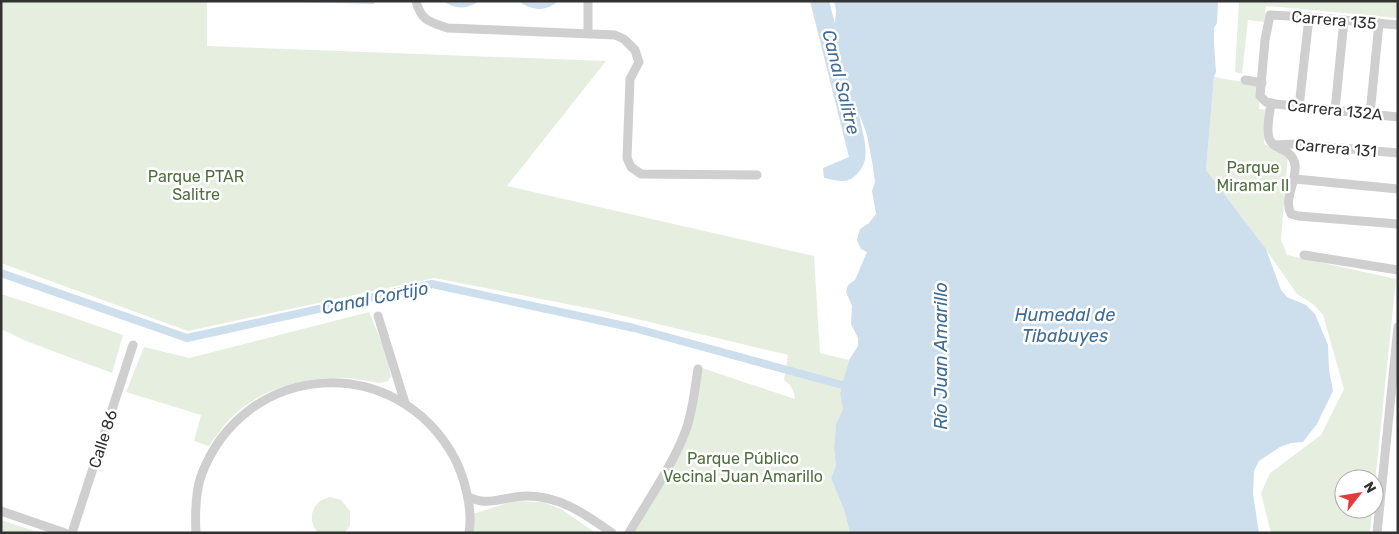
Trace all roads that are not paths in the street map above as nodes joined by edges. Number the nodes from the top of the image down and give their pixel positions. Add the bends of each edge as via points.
1 (416, 1) edge
2 (588, 1) edge
3 (1309, 17) junction
4 (1344, 20) junction
5 (1379, 23) junction
6 (1398, 25) edge
7 (588, 33) junction
8 (1245, 80) dead end
9 (1262, 83) junction
10 (1272, 103) junction
11 (1299, 107) junction
12 (1335, 110) junction
13 (1370, 114) junction
14 (1398, 117) edge
15 (1274, 145) junction
16 (1398, 153) edge
17 (757, 175) dead end
18 (1294, 179) junction
19 (1398, 189) edge
20 (1398, 224) edge
21 (1304, 255) dead end
22 (1398, 270) edge
23 (378, 316) dead end
24 (1398, 327) edge
25 (133, 345) dead end
26 (698, 369) dead end
27 (405, 403) junction
28 (468, 497) junction
29 (1, 511) edge
30 (65, 533) edge
31 (72, 533) edge
32 (196, 533) edge
33 (469, 533) edge
34 (612, 533) edge
35 (629, 533) edge
36 (1377, 533) edge

1 - 7 street via 420,14 427,21 448,28
2 - 7 street
3 - 4 street, Carrera 135
3 - 9 street, Carrera 135 via 1270,15
3 - 11 street
4 - 5 street, Carrera 135
4 - 12 street
5 - 6 street, Carrera 135
5 - 13 street
7 - 17 street via 624,39 638,58 638,66 630,79 627,158 631,167 641,174
8 - 9 street
9 - 10 street via 1261,98
10 - 11 street, Carrera 132A
10 - 15 street via 1269,135
11 - 12 street, Carrera 132A
12 - 13 street, Carrera 132A
13 - 14 street, Carrera 132A
15 - 16 street, Carrera 131
15 - 18 street via 1292,156
18 - 19 street
18 - 20 street via 1288,207 1291,214
21 - 22 street
23 - 27 street
24 - 36 street
25 - 31 street, Calle 86
26 - 35 street via 693,402 680,443
27 - 28 street via 428,421 446,443 460,469
27 - 32 street via 384,392 337,382 310,384 284,391 256,405 232,425 214,449 201,478 195,508
28 - 33 street
28 - 34 street via 484,502 524,496 549,498 564,502
29 - 30 street

